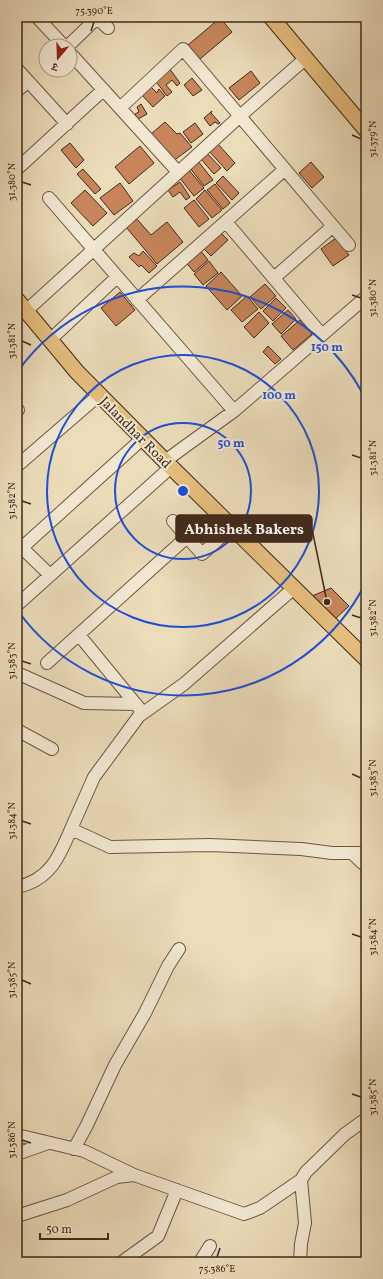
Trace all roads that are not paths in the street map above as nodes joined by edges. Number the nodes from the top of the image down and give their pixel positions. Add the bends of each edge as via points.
1 (37, 17) edge
2 (271, 17) edge
3 (97, 18) edge
4 (108, 28) dead end
5 (57, 38) edge
6 (76, 38) edge
7 (306, 58) junction
8 (78, 62) edge
9 (17, 69) edge
10 (28, 81) junction
11 (103, 90) junction
12 (17, 91) edge
13 (120, 108) junction
14 (239, 117) junction
15 (67, 124) junction
16 (366, 130) edge
17 (17, 169) edge
18 (284, 170) junction
19 (178, 172) junction
20 (49, 198) dead end
21 (226, 222) junction
22 (333, 226) junction
23 (349, 245) dead end
24 (93, 249) junction
25 (118, 277) junction
26 (274, 278) junction
27 (366, 297) edge
28 (137, 300) junction
29 (20, 306) edge
30 (322, 334) junction
31 (50, 340) junction
32 (99, 395) junction
33 (234, 411) junction
34 (142, 439) junction
35 (168, 464) junction
36 (17, 465) edge
37 (173, 521) dead end
38 (232, 527) junction
39 (187, 537) junction
40 (19, 548) edge
41 (50, 575) junction
42 (294, 588) junction
43 (17, 604) edge
44 (78, 635) junction
45 (366, 659) edge
46 (47, 663) dead end
47 (17, 673) edge
48 (140, 708) junction
49 (17, 730) edge
50 (52, 749) dead end
51 (71, 829) junction
52 (352, 853) junction
53 (366, 853) edge
54 (366, 866) edge
55 (17, 887) edge
56 (178, 949) dead end
57 (366, 1119) edge
58 (17, 1135) edge
59 (48, 1143) junction
60 (74, 1149) junction
61 (17, 1154) edge
62 (134, 1175) junction
63 (301, 1180) junction
64 (177, 1190) junction
65 (17, 1216) edge
66 (210, 1246) dead end
67 (125, 1261) edge
68 (200, 1262) edge
69 (300, 1262) edge

1 - 5 street
2 - 7 main road
3 - 4 street
3 - 6 street
7 - 14 street
7 - 16 main road
8 - 11 street
9 - 10 street
10 - 12 street
10 - 15 street
11 - 13 street
11 - 15 street
13 - 14 street via 183,49
13 - 19 street
14 - 18 street
14 - 19 street
15 - 17 street
18 - 21 street
18 - 22 street
19 - 24 street
20 - 24 street
21 - 26 street
21 - 28 street
22 - 23 street
22 - 26 street
24 - 25 street
24 - 29 street
25 - 28 street
25 - 31 street
26 - 30 street
27 - 30 street
28 - 33 street
29 - 31 main road, Jalandhar Road
30 - 33 street
31 - 32 main road, Jalandhar Road
32 - 34 main road, Jalandhar Road
32 - 36 street
33 - 35 street
34 - 35 main road, Jalandhar Road
34 - 40 street
35 - 38 main road, Jalandhar Road
35 - 41 street
37 - 39 street
38 - 39 street via 202,554
38 - 42 main road, Jalandhar Road
39 - 44 street
40 - 41 street
41 - 43 street
42 - 45 main road, Jalandhar Road
42 - 48 street via 184,684
44 - 46 street
44 - 48 street
47 - 48 street via 84,702
48 - 51 street via 140,716 94,777
49 - 50 street
51 - 52 street via 110,847 210,845
51 - 55 street via 58,859 41,878
52 - 53 street
52 - 54 street
56 - 60 street via 115,1065
57 - 63 street via 345,1134
58 - 59 street
59 - 60 street
59 - 61 street
60 - 62 street via 84,1151
62 - 64 street
62 - 65 street via 117,1177 67,1200
63 - 64 street via 260,1208 244,1214
63 - 69 street via 305,1223
64 - 67 street via 158,1236
66 - 68 street

